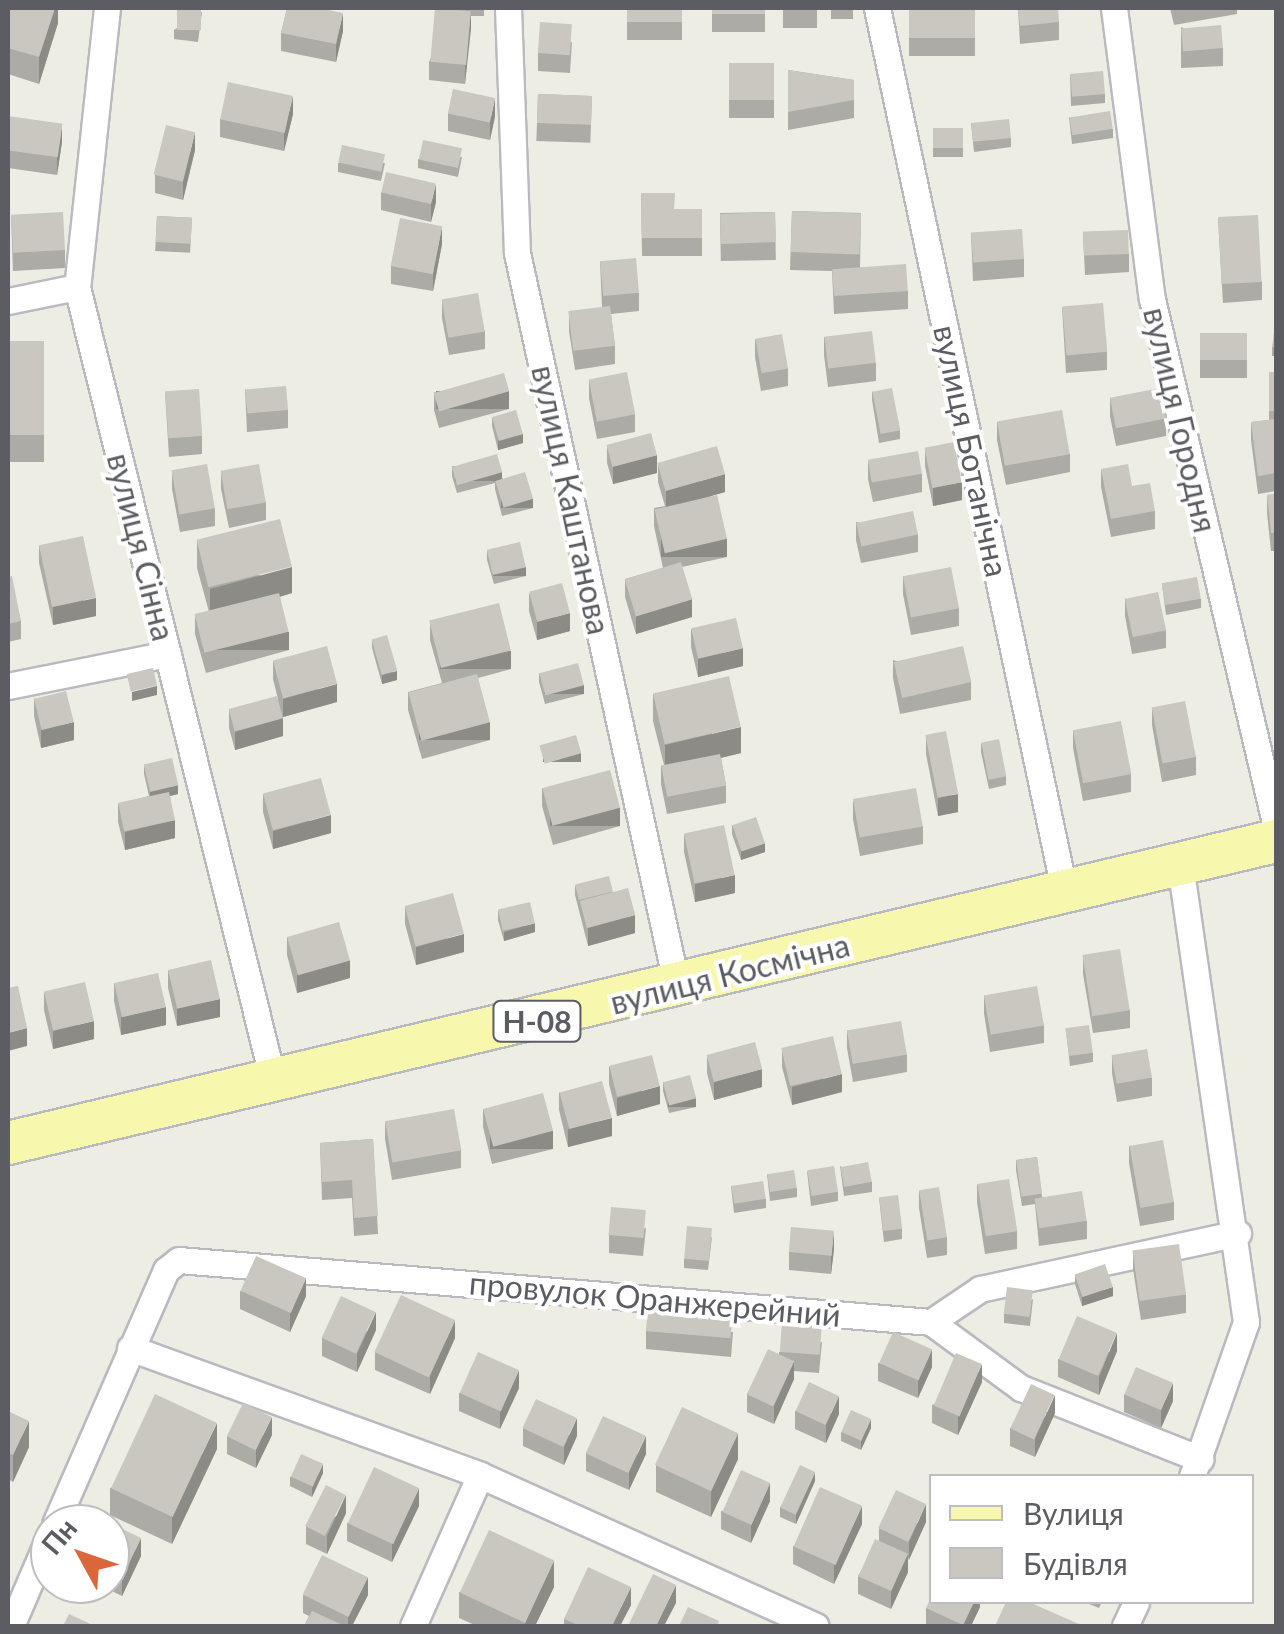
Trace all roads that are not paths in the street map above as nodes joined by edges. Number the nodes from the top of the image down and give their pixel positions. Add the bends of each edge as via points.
1 (106, 8) edge
2 (508, 8) edge
3 (877, 8) edge
4 (1114, 8) edge
5 (77, 287) junction
6 (8, 301) edge
7 (168, 654) junction
8 (8, 686) edge
9 (1276, 827) edge
10 (1276, 841) edge
11 (1180, 864) junction
12 (1065, 894) junction
13 (677, 987) junction
14 (273, 1080) junction
15 (8, 1143) edge
16 (1238, 1233) junction
17 (931, 1322) junction
18 (130, 1348) junction
19 (1196, 1468) edge
20 (480, 1476) junction
21 (64, 1504) edge
22 (30, 1582) edge
23 (783, 1620) edge
24 (11, 1626) edge
25 (412, 1626) edge
26 (816, 1626) edge

1 - 5 street, вулиця Сінна
2 - 13 street, вулиця Каштанова via 518,252
3 - 12 street, вулиця Ботанічна
4 - 9 street, вулиця Городня via 1152,299
5 - 6 street
5 - 7 street, вулиця Сінна
7 - 8 street
7 - 14 street, вулиця Сінна
10 - 11 main road, вулиця Космічна / Н-08
11 - 12 main road, вулиця Космічна / Н-08
11 - 16 street
12 - 13 main road, вулиця Космічна / Н-08
13 - 14 main road, вулиця Космічна / Н-08
14 - 15 main road, вулиця Космічна / Н-08
16 - 17 street via 980,1289
16 - 19 street via 1246,1322
17 - 18 street, провулок Оранжерейний via 178,1260
17 - 19 street via 1022,1388
18 - 20 street
18 - 21 street
20 - 23 street
20 - 25 street
22 - 24 street
23 - 26 street

